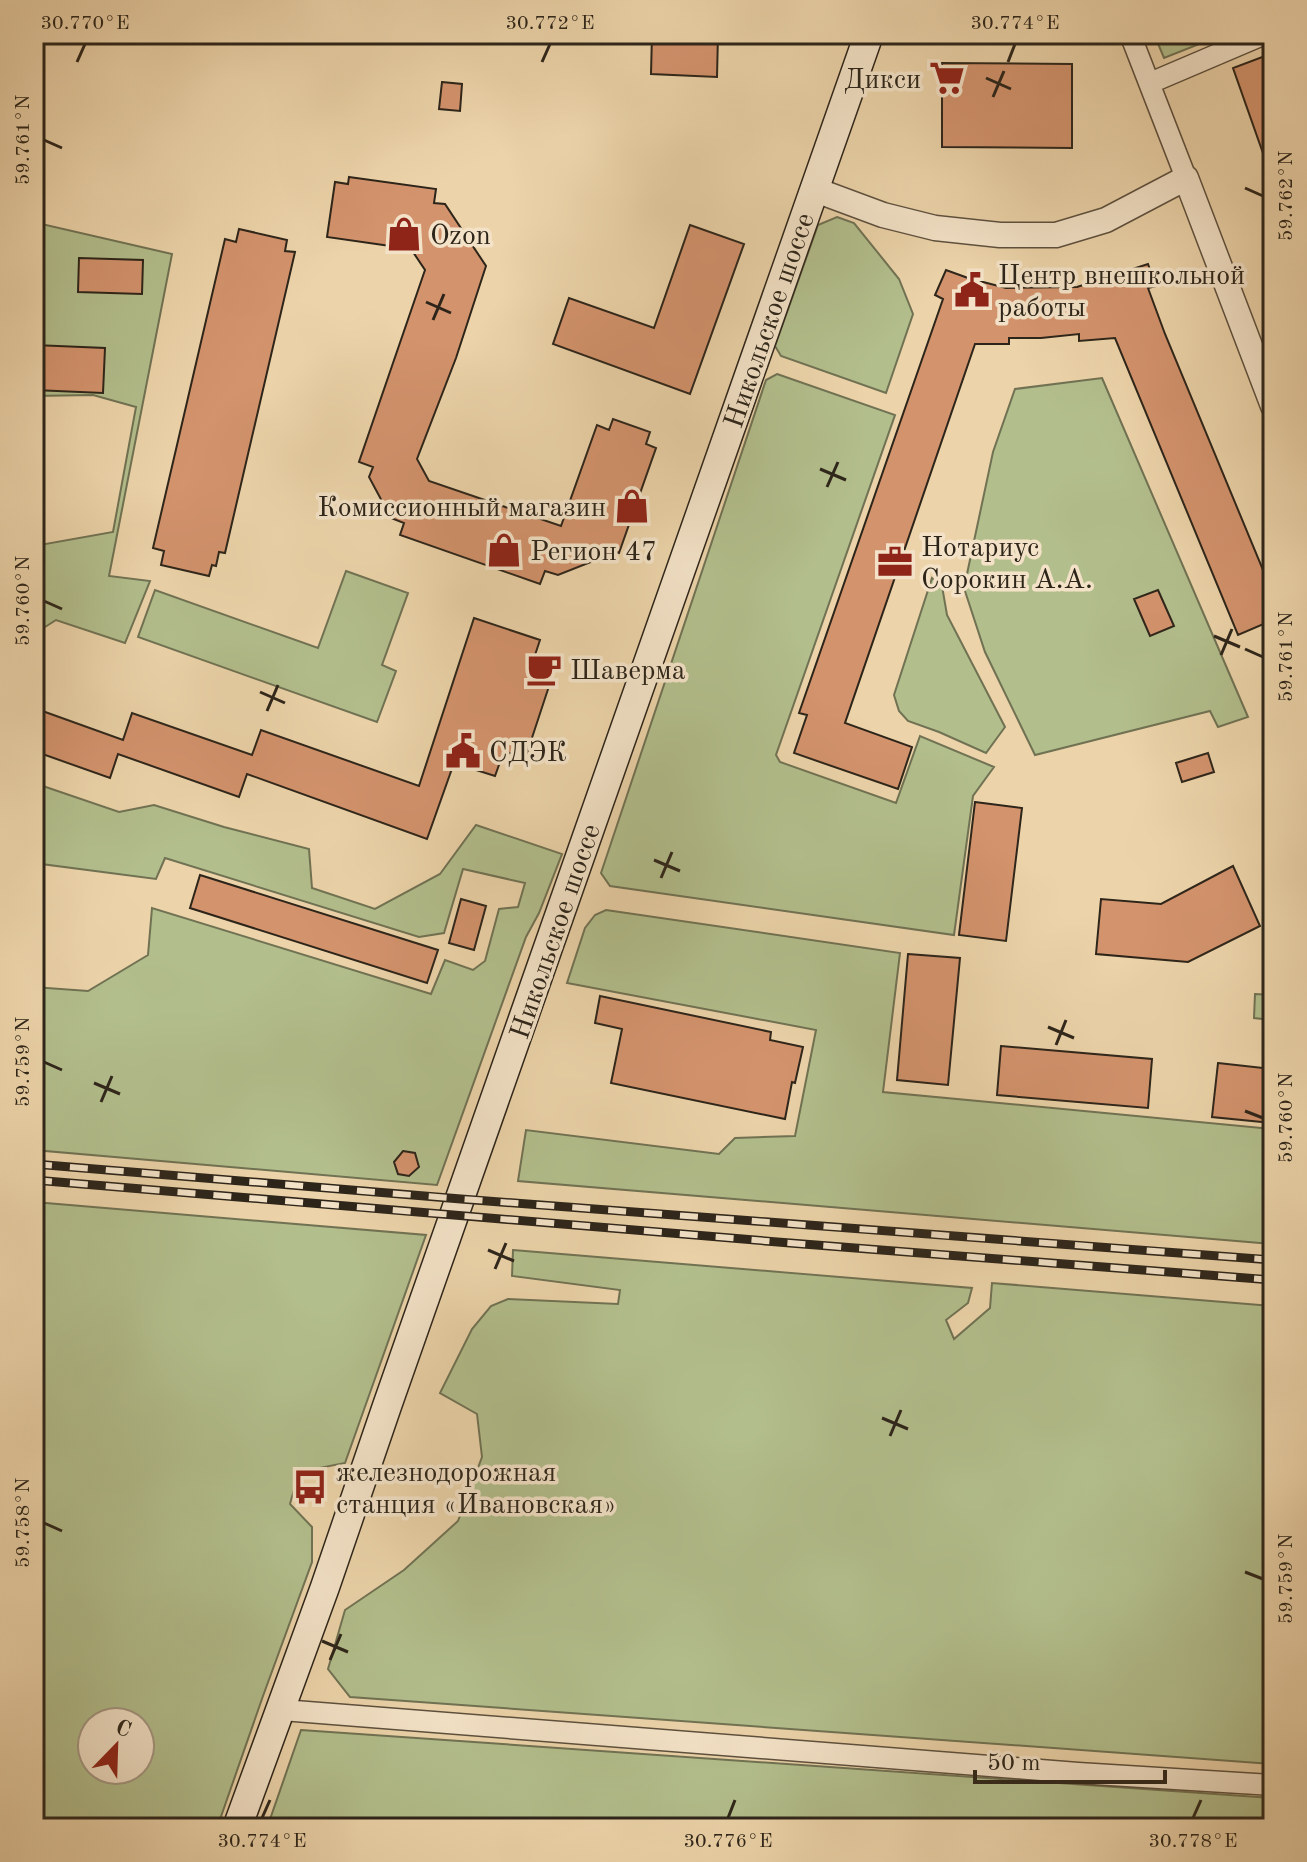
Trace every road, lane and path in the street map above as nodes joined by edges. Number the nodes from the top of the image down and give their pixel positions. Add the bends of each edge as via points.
1 (869, 34) edge
2 (1130, 34) edge
3 (1265, 34) edge
4 (1150, 83) junction
5 (1186, 178) junction
6 (813, 189) junction
7 (1273, 406) edge
8 (282, 1710) junction
9 (1273, 1785) edge
10 (237, 1828) edge

1 - 6 main road, Никольское шоссе
2 - 4 street
3 - 4 street
4 - 5 street
5 - 6 street via 1106,220 1056,235 935,228
5 - 7 street
6 - 8 main road, Никольское шоссе
8 - 9 street
8 - 10 main road, Никольское шоссе

